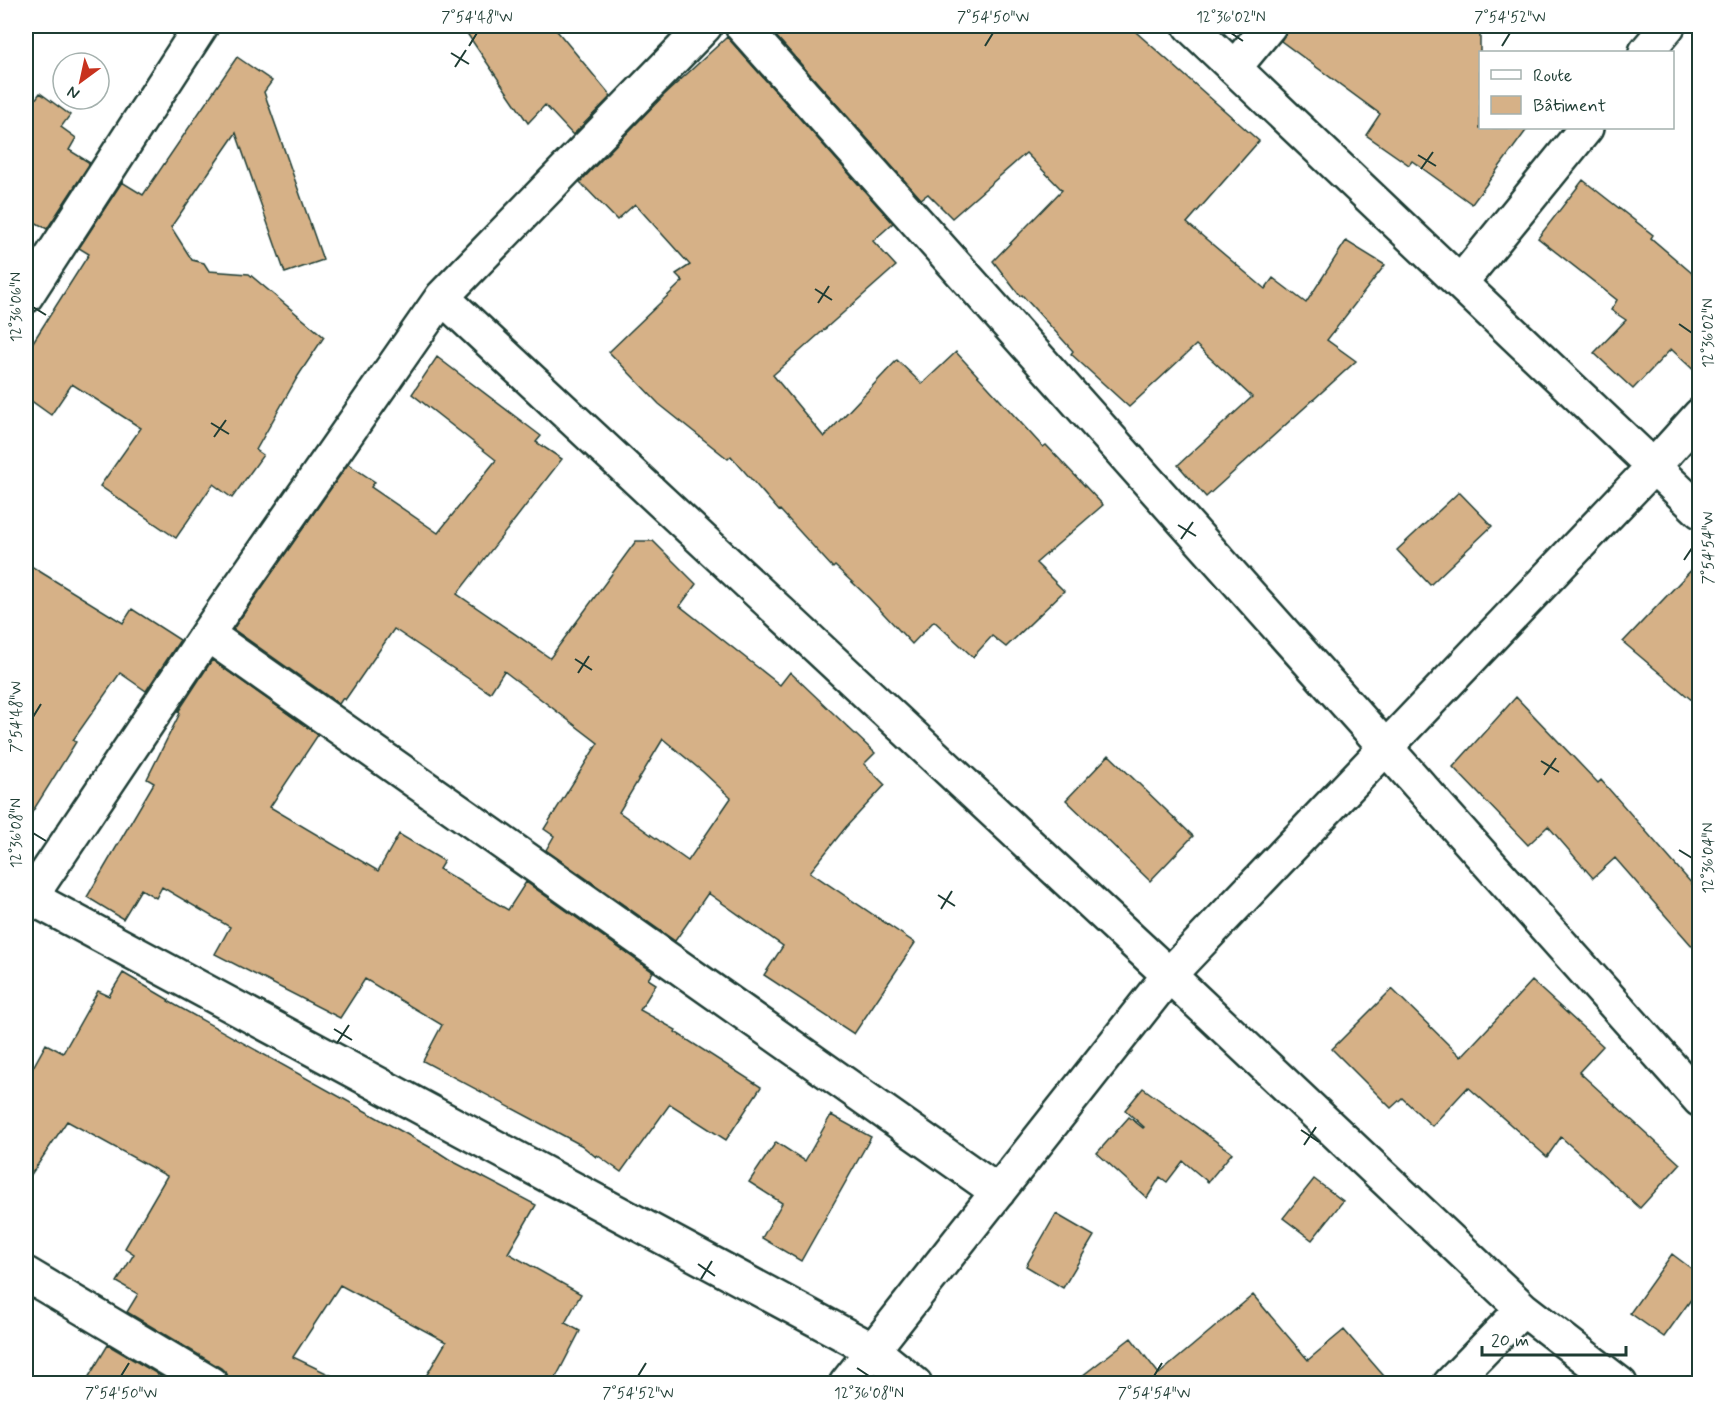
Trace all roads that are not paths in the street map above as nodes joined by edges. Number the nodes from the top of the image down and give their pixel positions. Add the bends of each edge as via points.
1 (201, 26) edge
2 (705, 26) edge
3 (742, 26) edge
4 (1190, 26) edge
5 (1269, 26) edge
6 (1668, 26) edge
7 (1647, 51) edge
8 (1234, 68) junction
9 (1585, 129) edge
10 (1460, 283) junction
11 (26, 296) edge
12 (442, 297) junction
13 (1700, 415) edge
14 (1653, 467) junction
15 (1700, 511) edge
16 (207, 633) junction
17 (1386, 747) junction
18 (28, 901) edge
19 (1169, 975) junction
20 (1700, 1100) edge
21 (998, 1192) junction
22 (26, 1274) edge
23 (1523, 1309) junction
24 (873, 1350) junction
25 (212, 1383) edge
26 (846, 1383) edge
27 (915, 1383) edge
28 (1450, 1383) edge
29 (1620, 1383) edge

1 - 11 street
2 - 12 street
3 - 17 street
4 - 8 street
5 - 8 street
6 - 7 street
8 - 10 street
9 - 10 street
10 - 14 street
12 - 16 street
12 - 19 street
13 - 14 street
14 - 15 street
14 - 17 street
16 - 18 street
16 - 21 street
17 - 19 street
17 - 20 street
18 - 24 street
19 - 21 street
19 - 23 street
21 - 24 street
22 - 25 street
23 - 28 street
23 - 29 street
24 - 26 street
24 - 27 street

